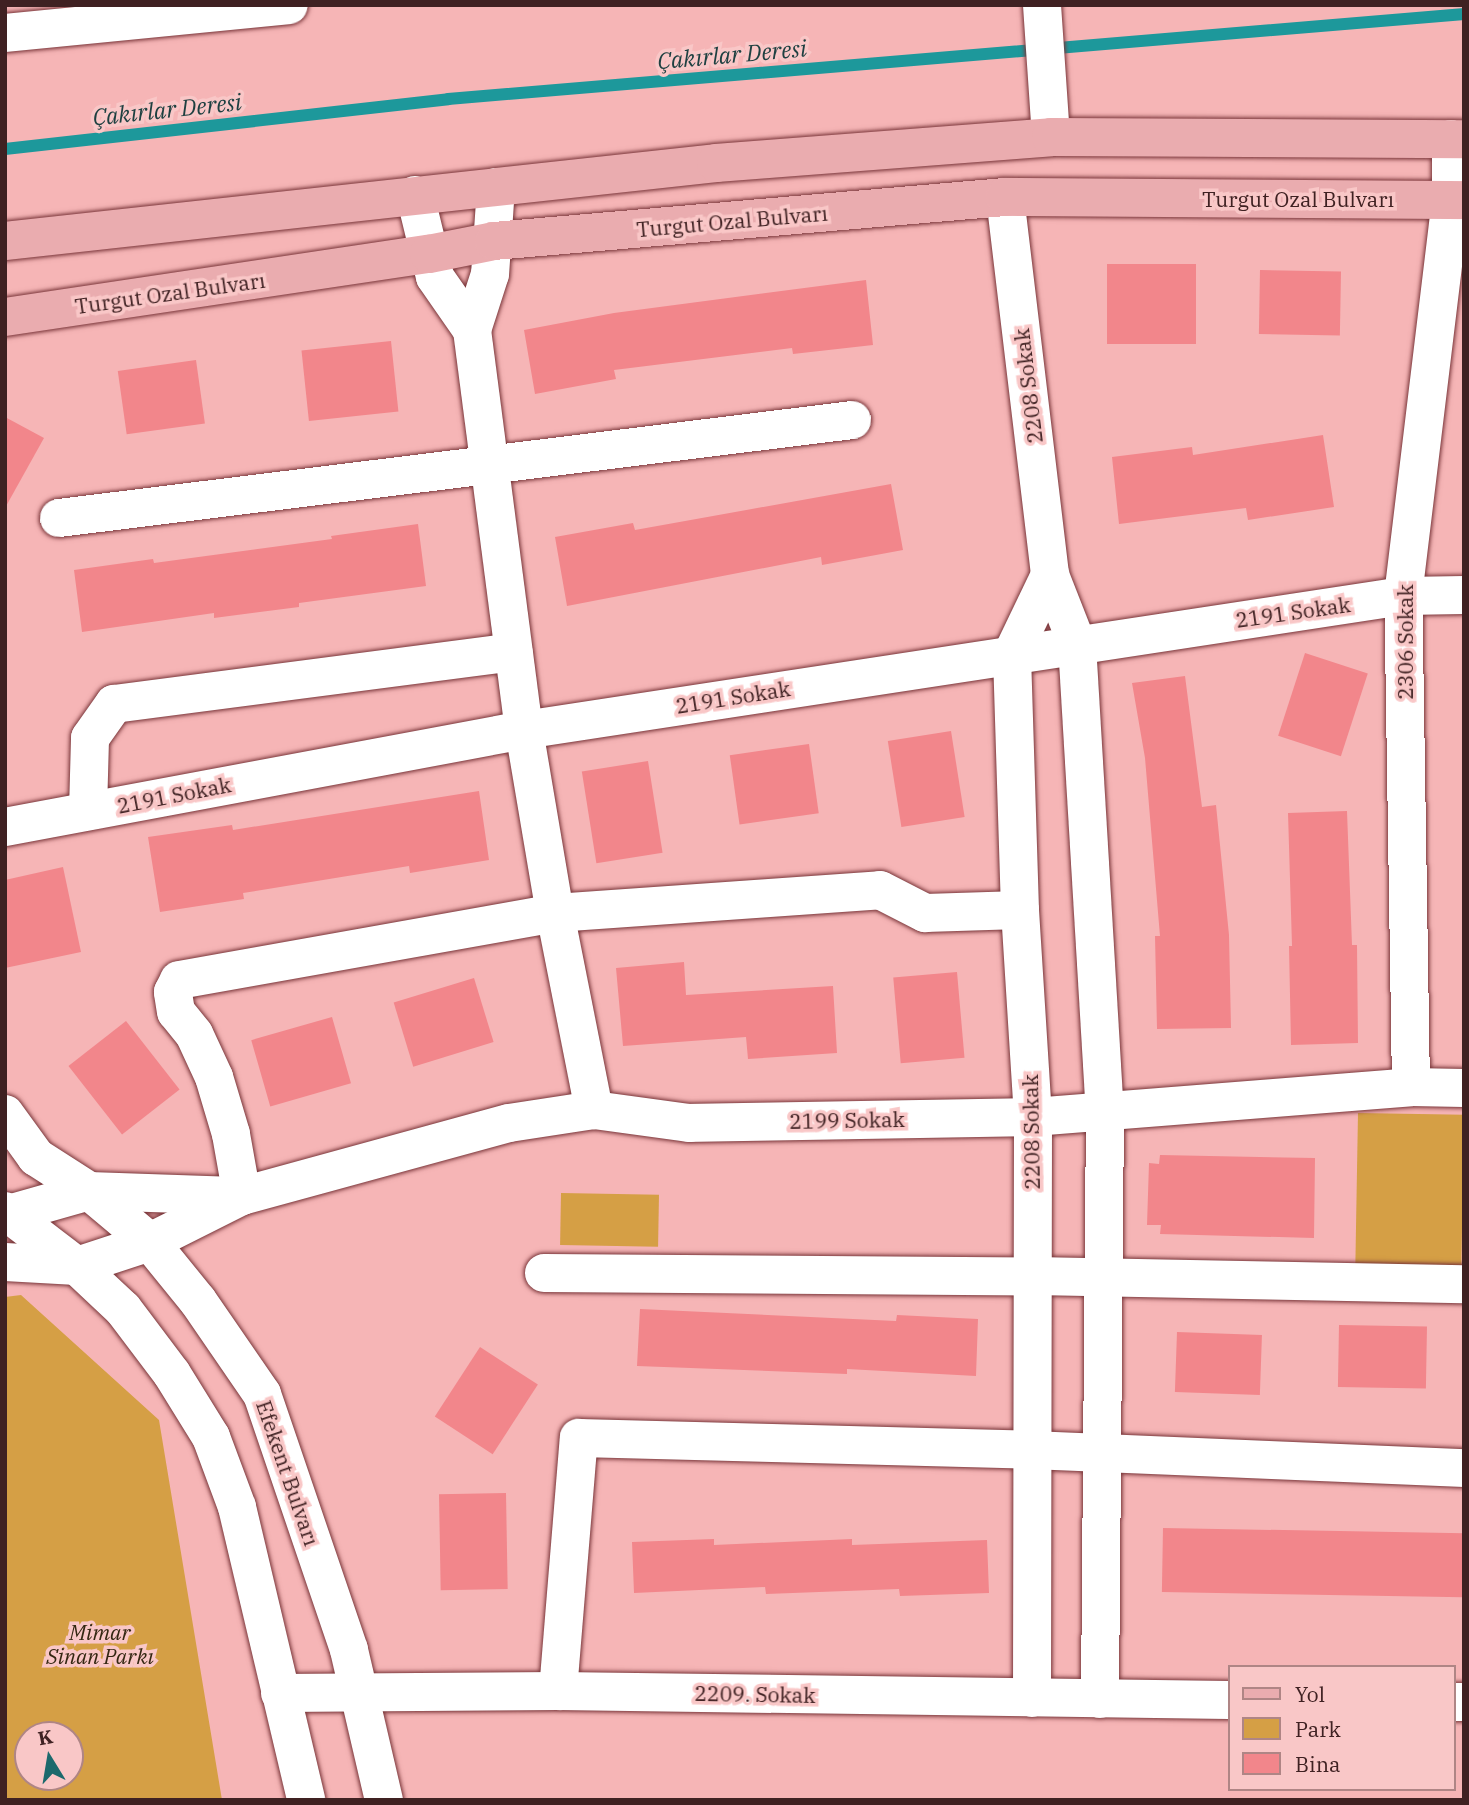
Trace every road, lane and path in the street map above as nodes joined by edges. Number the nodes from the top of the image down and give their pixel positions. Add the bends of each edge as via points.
1 (289, 5) edge
2 (1042, 18) edge
3 (13, 24) edge
4 (1051, 137) junction
5 (1457, 139) edge
6 (496, 187) junction
7 (415, 195) junction
8 (1005, 197) junction
9 (1457, 200) edge
10 (5, 241) edge
11 (494, 241) junction
12 (429, 254) junction
13 (5, 317) edge
14 (471, 330) junction
15 (852, 420) dead end
16 (491, 466) junction
17 (59, 518) dead end
18 (1050, 575) junction
19 (1464, 595) edge
20 (1403, 596) junction
21 (1077, 644) junction
22 (514, 652) junction
23 (1012, 654) junction
24 (524, 730) junction
25 (88, 811) junction
26 (5, 827) edge
27 (1020, 910) junction
28 (555, 913) junction
29 (1411, 1087) junction
30 (1464, 1088) edge
31 (594, 1110) junction
32 (1105, 1111) junction
33 (5, 1114) edge
34 (1032, 1117) junction
35 (89, 1191) junction
36 (242, 1196) junction
37 (7, 1213) edge
38 (150, 1242) junction
39 (5, 1262) edge
40 (77, 1266) junction
41 (544, 1273) dead end
42 (1032, 1276) junction
43 (1105, 1277) junction
44 (1464, 1284) edge
45 (1032, 1450) junction
46 (1102, 1453) junction
47 (1464, 1468) edge
48 (358, 1691) junction
49 (558, 1691) junction
50 (280, 1693) junction
51 (1032, 1698) junction
52 (1100, 1699) junction
53 (1228, 1700) edge
54 (306, 1800) edge
55 (384, 1800) edge

1 - 3 street
2 - 4 street
4 - 5 main road
4 - 6 main road via 716,163
5 - 9 street, 2306 Sokak
6 - 7 main road
6 - 11 street
7 - 10 main road
7 - 12 street
8 - 9 main road, Turgut Ozal Bulvarı
8 - 11 main road, Turgut Ozal Bulvarı
8 - 18 street, 2208 Sokak
9 - 20 street, 2306 Sokak
11 - 12 main road, Turgut Ozal Bulvarı
11 - 14 street via 491,274
12 - 13 main road, Turgut Ozal Bulvarı
12 - 14 street via 435,278
14 - 16 street
15 - 16 street
16 - 17 street
16 - 22 street
18 - 21 street, 2208 Sokak
18 - 23 street, 2208 Sokak
19 - 20 street, 2191 Sokak
20 - 21 street, 2191 Sokak
20 - 29 street, 2306 Sokak
21 - 23 street, 2191 Sokak
21 - 32 street, 2208 Sokak
22 - 24 street
22 - 25 street via 114,704 90,738
23 - 24 street, 2191 Sokak
23 - 27 street, 2208 Sokak
24 - 25 street, 2191 Sokak
24 - 28 street
25 - 26 street, 2191 Sokak
27 - 28 street via 925,913 880,890
27 - 34 street, 2208 Sokak
28 - 31 street
28 - 36 street via 179,980 173,992 176,1012 194,1034 214,1077
29 - 30 street, 2199 Sokak
29 - 32 street, 2199 Sokak
31 - 34 street, 2199 Sokak via 689,1123
31 - 36 street, 2199 Sokak via 509,1123
32 - 34 street, 2199 Sokak
32 - 43 street, 2208 Sokak
33 - 35 street, Efekent Bulvarı via 36,1157
34 - 42 street, 2208 Sokak
35 - 36 street
35 - 37 street
35 - 38 street, Efekent Bulvarı
36 - 38 street
37 - 40 street
38 - 40 street
38 - 48 street, Efekent Bulvarı via 198,1301 262,1395 349,1650
39 - 40 street
40 - 50 street via 123,1310 173,1374 211,1437 237,1507
41 - 42 street
42 - 43 street
42 - 45 street, 2208 Sokak
43 - 44 street
43 - 46 street, 2208 Sokak
45 - 46 street
45 - 49 street via 579,1438
45 - 51 street, 2208 Sokak
46 - 47 street
46 - 52 street, 2208 Sokak
48 - 49 street, 2209. Sokak
48 - 50 street, 2209. Sokak
48 - 55 street, Efekent Bulvarı
49 - 51 street, 2209. Sokak
50 - 54 street
51 - 52 street, 2209. Sokak
52 - 53 street, 2209. Sokak

